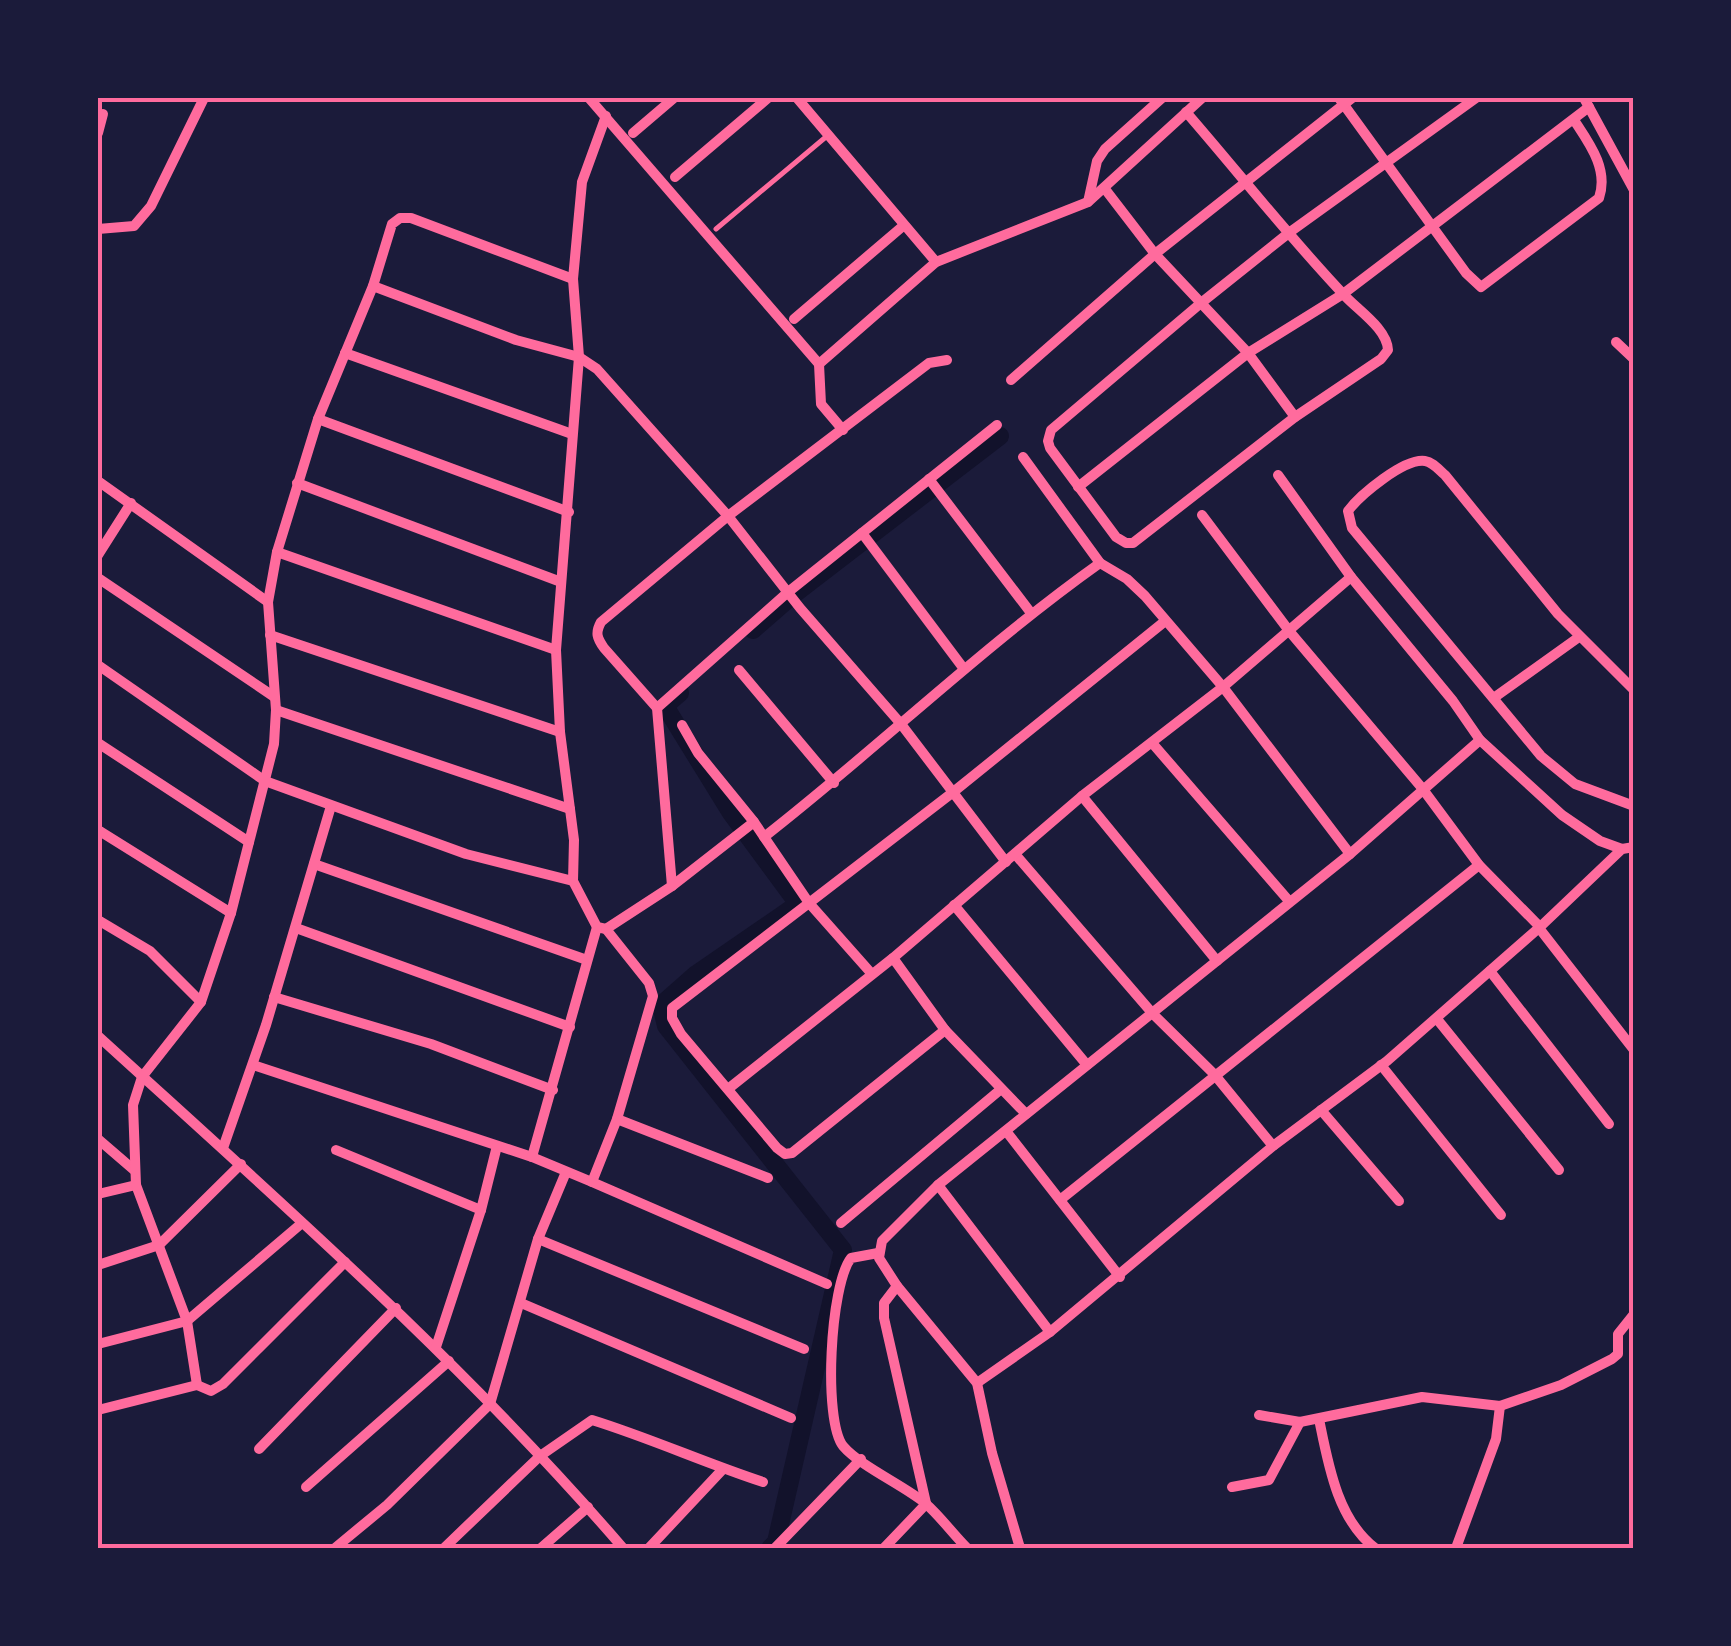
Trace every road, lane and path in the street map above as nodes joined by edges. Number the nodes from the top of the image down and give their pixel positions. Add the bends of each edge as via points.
1 (204, 98) edge
2 (674, 98) edge
3 (768, 98) edge
4 (797, 98) edge
5 (817, 98) edge
6 (1162, 98) edge
7 (1202, 98) edge
8 (1476, 98) edge
9 (594, 99) edge
10 (1345, 100) edge
11 (1586, 102) edge
12 (806, 108) junction
13 (1186, 112) junction
14 (103, 114) dead end
15 (606, 116) junction
16 (1574, 120) junction
17 (98, 133) edge
18 (633, 133) dead end
19 (827, 136) junction
20 (1385, 163) junction
21 (675, 177) dead end
22 (1244, 180) junction
23 (1632, 185) edge
24 (1104, 189) junction
25 (1088, 202) junction
26 (903, 226) junction
27 (1432, 226) junction
28 (716, 228) dead end
29 (98, 230) edge
30 (1290, 232) junction
31 (1155, 254) junction
32 (936, 262) junction
33 (573, 279) junction
34 (373, 286) junction
35 (1343, 294) junction
36 (1201, 302) junction
37 (794, 320) dead end
38 (1616, 342) dead end
39 (345, 353) junction
40 (1248, 353) junction
41 (579, 357) junction
42 (1634, 359) edge
43 (947, 360) dead end
44 (819, 364) junction
45 (1011, 380) dead end
46 (1294, 417) junction
47 (318, 419) junction
48 (998, 425) dead end
49 (843, 430) junction
50 (572, 434) junction
51 (1024, 457) dead end
52 (1278, 475) dead end
53 (98, 482) edge
54 (932, 482) junction
55 (297, 483) junction
56 (1078, 486) junction
57 (132, 503) junction
58 (570, 512) junction
59 (1202, 515) dead end
60 (728, 516) junction
61 (864, 536) junction
62 (277, 552) junction
63 (98, 555) edge
64 (1100, 563) junction
65 (1352, 577) junction
66 (98, 578) edge
67 (560, 582) junction
68 (788, 594) junction
69 (268, 602) junction
70 (1031, 613) junction
71 (1164, 622) junction
72 (1290, 632) junction
73 (270, 634) junction
74 (1579, 637) junction
75 (556, 650) junction
76 (98, 666) edge
77 (964, 669) junction
78 (739, 670) dead end
79 (1223, 688) junction
80 (1634, 690) edge
81 (273, 696) junction
82 (1494, 698) junction
83 (657, 708) junction
84 (276, 710) junction
85 (682, 724) dead end
86 (901, 724) junction
87 (560, 732) junction
88 (1480, 740) junction
89 (98, 743) edge
90 (1153, 744) junction
91 (265, 780) junction
92 (834, 783) junction
93 (1422, 788) junction
94 (952, 794) junction
95 (1082, 796) junction
96 (330, 806) junction
97 (1634, 806) edge
98 (570, 809) junction
99 (752, 824) junction
100 (98, 830) edge
101 (764, 837) junction
102 (249, 842) junction
103 (1628, 848) edge
104 (1350, 854) junction
105 (1011, 858) junction
106 (314, 864) junction
107 (1478, 865) junction
108 (573, 881) junction
109 (672, 886) junction
110 (1289, 901) junction
111 (809, 903) junction
112 (954, 905) junction
113 (231, 913) junction
114 (98, 920) edge
115 (296, 928) junction
116 (602, 928) junction
117 (1539, 928) junction
118 (893, 958) junction
119 (587, 960) junction
120 (1217, 960) junction
121 (1490, 971) junction
122 (871, 973) junction
123 (274, 997) junction
124 (201, 1002) junction
125 (1153, 1014) junction
126 (1437, 1019) junction
127 (570, 1026) junction
128 (945, 1030) junction
129 (98, 1036) edge
130 (1634, 1050) edge
131 (253, 1065) junction
132 (1380, 1065) junction
133 (1087, 1066) junction
134 (1214, 1074) junction
135 (142, 1077) junction
136 (728, 1089) junction
137 (552, 1090) junction
138 (1000, 1090) junction
139 (1321, 1110) junction
140 (1026, 1114) junction
141 (618, 1119) junction
142 (1610, 1124) dead end
143 (1006, 1131) junction
144 (98, 1139) edge
145 (497, 1146) junction
146 (1273, 1146) junction
147 (223, 1148) junction
148 (336, 1150) dead end
149 (532, 1157) junction
150 (241, 1164) junction
151 (134, 1170) junction
152 (1559, 1170) dead end
153 (566, 1172) junction
154 (768, 1178) dead end
155 (592, 1182) junction
156 (136, 1184) junction
157 (938, 1185) junction
158 (98, 1194) edge
159 (1060, 1200) junction
160 (1399, 1201) dead end
161 (481, 1210) junction
162 (1502, 1215) dead end
163 (841, 1222) dead end
164 (302, 1223) junction
165 (538, 1239) junction
166 (159, 1245) junction
167 (878, 1252) junction
168 (345, 1262) junction
169 (98, 1265) edge
170 (1120, 1276) junction
171 (827, 1284) dead end
172 (896, 1286) junction
173 (521, 1303) junction
174 (396, 1308) junction
175 (1634, 1314) edge
176 (186, 1321) junction
177 (1050, 1332) junction
178 (98, 1344) edge
179 (436, 1347) junction
180 (804, 1350) dead end
181 (449, 1361) junction
182 (977, 1383) junction
183 (197, 1385) junction
184 (490, 1404) junction
185 (1500, 1406) junction
186 (98, 1410) edge
187 (1259, 1414) dead end
188 (790, 1418) dead end
189 (1319, 1419) junction
190 (1300, 1422) junction
191 (259, 1449) dead end
192 (540, 1456) junction
193 (861, 1459) junction
194 (723, 1469) junction
195 (764, 1482) dead end
196 (306, 1487) dead end
197 (1232, 1487) dead end
198 (926, 1504) junction
199 (588, 1507) junction
200 (335, 1548) edge
201 (444, 1548) edge
202 (541, 1548) edge
203 (623, 1548) edge
204 (649, 1548) edge
205 (775, 1548) edge
206 (884, 1548) edge
207 (967, 1548) edge
208 (1020, 1548) edge
209 (1375, 1548) edge
210 (1456, 1548) edge

1 - 29 street via 151,206 134,226
2 - 18 street
3 - 21 street
4 - 12 street
5 - 12 street
6 - 25 street via 1105,149
7 - 13 street
8 - 20 street
9 - 15 street
10 - 20 street
10 - 22 street
11 - 16 street
11 - 23 street
12 - 19 street
13 - 22 street
13 - 24 street
14 - 17 street
15 - 33 street via 582,182
15 - 44 street
16 - 27 street
16 - 27 street via 1598,157 1602,194 1489,283 1476,285
19 - 26 street
19 - 28 lane
20 - 27 street
20 - 30 street
22 - 30 street
22 - 31 street
24 - 25 street
24 - 31 street
25 - 32 street
26 - 32 street
26 - 37 street
27 - 35 street
30 - 35 street
30 - 36 street
31 - 36 street
31 - 45 street
32 - 44 street
33 - 34 street via 404,217 392,224
33 - 41 street
34 - 39 street
34 - 41 street
35 - 40 street
35 - 46 street via 1384,335 1385,356
36 - 40 street
36 - 56 street via 1051,430 1050,448
38 - 42 street
39 - 47 street
39 - 50 street
40 - 46 street
40 - 56 street
41 - 50 street
41 - 60 street via 611,383
43 - 49 street via 930,362
44 - 49 street via 821,404
46 - 56 street via 1132,542 1116,537
47 - 55 street
47 - 58 street
48 - 54 street
49 - 60 street
50 - 58 street
51 - 64 street
52 - 65 street
53 - 57 street
54 - 61 street
54 - 70 street
55 - 62 street
55 - 67 street
57 - 63 street
57 - 69 street
58 - 67 street
59 - 72 street
60 - 68 street
60 - 83 street via 597,629 604,648
61 - 68 street
61 - 77 street
62 - 69 street
62 - 75 street
64 - 70 street
64 - 71 street via 1127,578
65 - 72 street
65 - 88 street
66 - 81 street
67 - 75 street
68 - 83 street
68 - 86 street
69 - 73 street
70 - 77 street
71 - 79 street
71 - 94 street
72 - 79 street
72 - 93 street
73 - 81 street
73 - 87 street
74 - 80 street
74 - 82 street
74 - 82 street via 1436,466 1415,462 1388,475 1355,501 1348,521
75 - 87 street
76 - 91 street
77 - 86 street
78 - 92 street
79 - 90 street
79 - 104 street
81 - 84 street
82 - 97 street via 1541,756 1575,784
83 - 109 street
84 - 91 street
84 - 98 street
85 - 99 street
86 - 92 street
86 - 94 street
87 - 98 street
88 - 93 street
88 - 103 street via 1562,815 1600,841
89 - 102 street
90 - 95 street
90 - 110 street
91 - 96 street
91 - 102 street
92 - 101 street
93 - 104 street
93 - 107 street
94 - 105 street
94 - 111 street
95 - 105 street
95 - 120 street
96 - 106 street
96 - 108 street via 466,854
98 - 108 street
99 - 101 street
99 - 109 street
100 - 113 street
101 - 111 street
102 - 113 street
103 - 117 street
104 - 110 street
105 - 112 street
105 - 125 street
106 - 115 street
106 - 119 street
107 - 117 street
107 - 134 street
108 - 116 street
109 - 116 street
110 - 120 street
111 - 122 street
111 - 136 street via 672,1008 674,1024
112 - 118 street
112 - 133 street
113 - 124 street
114 - 124 street via 150,951
115 - 123 street
115 - 127 street
116 - 119 street
116 - 141 street via 653,996
117 - 121 street
117 - 130 street
118 - 122 street
118 - 128 street
119 - 127 street
120 - 125 street
121 - 126 street
121 - 142 street
122 - 136 street
123 - 131 street
123 - 137 street via 431,1044
124 - 135 street
125 - 133 street
125 - 134 street
126 - 132 street
126 - 152 street
127 - 137 street
128 - 136 street via 785,1154
128 - 138 street
129 - 135 street
131 - 145 street
131 - 147 street
132 - 139 street
132 - 162 street
133 - 140 street
134 - 146 street
134 - 159 street
135 - 147 street
135 - 151 street via 132,1104
137 - 149 street
138 - 140 street
138 - 163 street
139 - 146 street
139 - 160 street
140 - 143 street
141 - 154 street
141 - 155 street
143 - 157 street
143 - 159 street
144 - 151 street
145 - 149 street
145 - 161 street
146 - 170 street
147 - 150 street
148 - 161 street
149 - 153 street
150 - 164 street
150 - 166 street
151 - 156 street
153 - 155 street
153 - 165 street
155 - 171 street
156 - 158 street
156 - 166 street
157 - 167 street
157 - 177 street
159 - 170 street
161 - 179 street
164 - 168 street
164 - 176 street
165 - 173 street
165 - 180 street
166 - 169 street
166 - 176 street
167 - 172 street
167 - 193 street via 847,1263 832,1329 838,1436
168 - 174 street
168 - 183 street via 223,1384 211,1390
170 - 177 street
172 - 182 street
172 - 198 street via 884,1303 884,1318
173 - 184 street
173 - 188 street
174 - 179 street
174 - 191 street
175 - 185 street via 1621,1326 1612,1359
176 - 178 street
176 - 183 street
177 - 182 street
179 - 181 street
181 - 184 street
181 - 196 street
182 - 208 street
183 - 186 street
184 - 192 street
184 - 200 street
185 - 189 street via 1422,1397
185 - 210 street via 1496,1439
187 - 190 street
189 - 190 street
189 - 209 street via 1344,1504 1358,1534
190 - 197 street via 1269,1480
192 - 194 street via 592,1420
192 - 199 street
192 - 201 street
193 - 198 street
193 - 205 street
194 - 195 street
194 - 204 street
198 - 206 street
198 - 207 street
199 - 202 street
199 - 203 street

